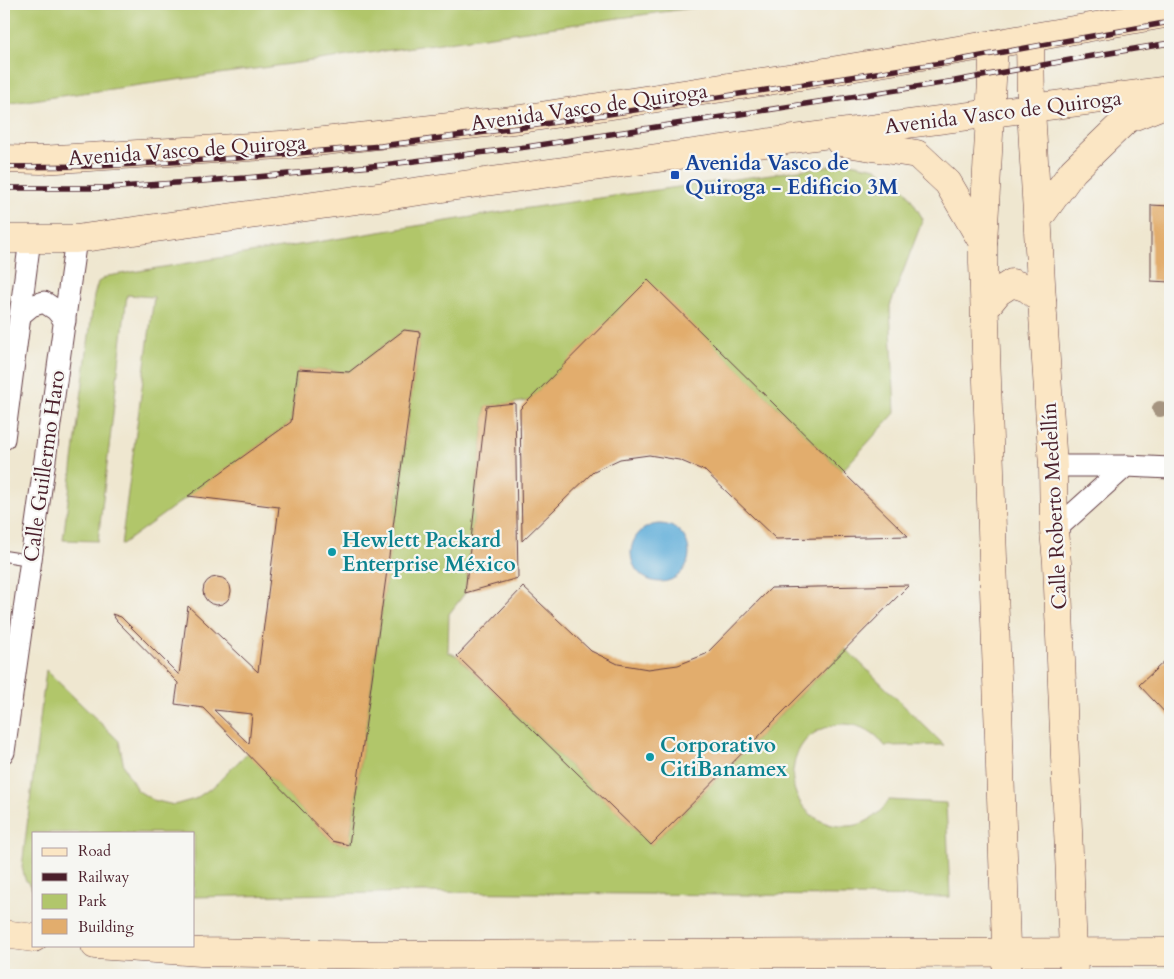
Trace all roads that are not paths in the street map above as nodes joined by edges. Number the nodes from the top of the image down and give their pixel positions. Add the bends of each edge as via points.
1 (1170, 13) edge
2 (1030, 37) junction
3 (994, 44) junction
4 (1170, 90) edge
5 (1170, 102) edge
6 (1031, 109) junction
7 (991, 114) junction
8 (808, 137) junction
9 (4, 160) edge
10 (1038, 219) junction
11 (17, 239) edge
12 (76, 239) junction
13 (983, 243) junction
14 (1042, 300) junction
15 (985, 308) junction
16 (20, 315) junction
17 (65, 322) junction
18 (4, 439) edge
19 (1054, 466) junction
20 (1126, 466) junction
21 (1170, 468) edge
22 (1054, 531) junction
23 (4, 556) edge
24 (30, 560) junction
25 (4, 752) edge
26 (4, 934) edge
27 (32, 938) edge
28 (110, 946) edge
29 (1170, 952) edge
30 (1007, 964) edge
31 (1073, 964) edge

1 - 2 main road, Avenida Vasco de Quiroga
2 - 3 main road, Avenida Vasco de Quiroga
2 - 6 main road, Calle Roberto Medellín
3 - 7 main road
3 - 9 main road, Avenida Vasco de Quiroga via 520,119 296,144
4 - 6 main road, Avenida Vasco de Quiroga
5 - 10 main road via 1127,119 1073,170
6 - 7 main road, Avenida Vasco de Quiroga
6 - 10 main road, Calle Roberto Medellín
7 - 8 main road, Avenida Vasco de Quiroga
7 - 13 main road
8 - 12 main road, Avenida Vasco de Quiroga
8 - 13 main road via 917,154 948,183
10 - 14 main road, Calle Roberto Medellín
11 - 12 main road, Avenida Vasco de Quiroga
11 - 16 street, Calle Guillermo Haro
12 - 17 street, Calle Guillermo Haro
13 - 15 main road
14 - 15 main road via 1027,288 1012,283 998,292
14 - 19 main road, Calle Roberto Medellín
15 - 30 main road
16 - 17 street via 31,306 44,302
16 - 18 street, Calle Guillermo Haro
17 - 24 street, Calle Guillermo Haro
19 - 20 street
19 - 22 main road, Calle Roberto Medellín
20 - 21 street
20 - 22 street
22 - 31 main road, Calle Roberto Medellín
23 - 24 lane
24 - 25 street, Calle Guillermo Haro via 15,646
26 - 27 main road
28 - 30 main road via 201,952
29 - 31 main road
30 - 31 main road

